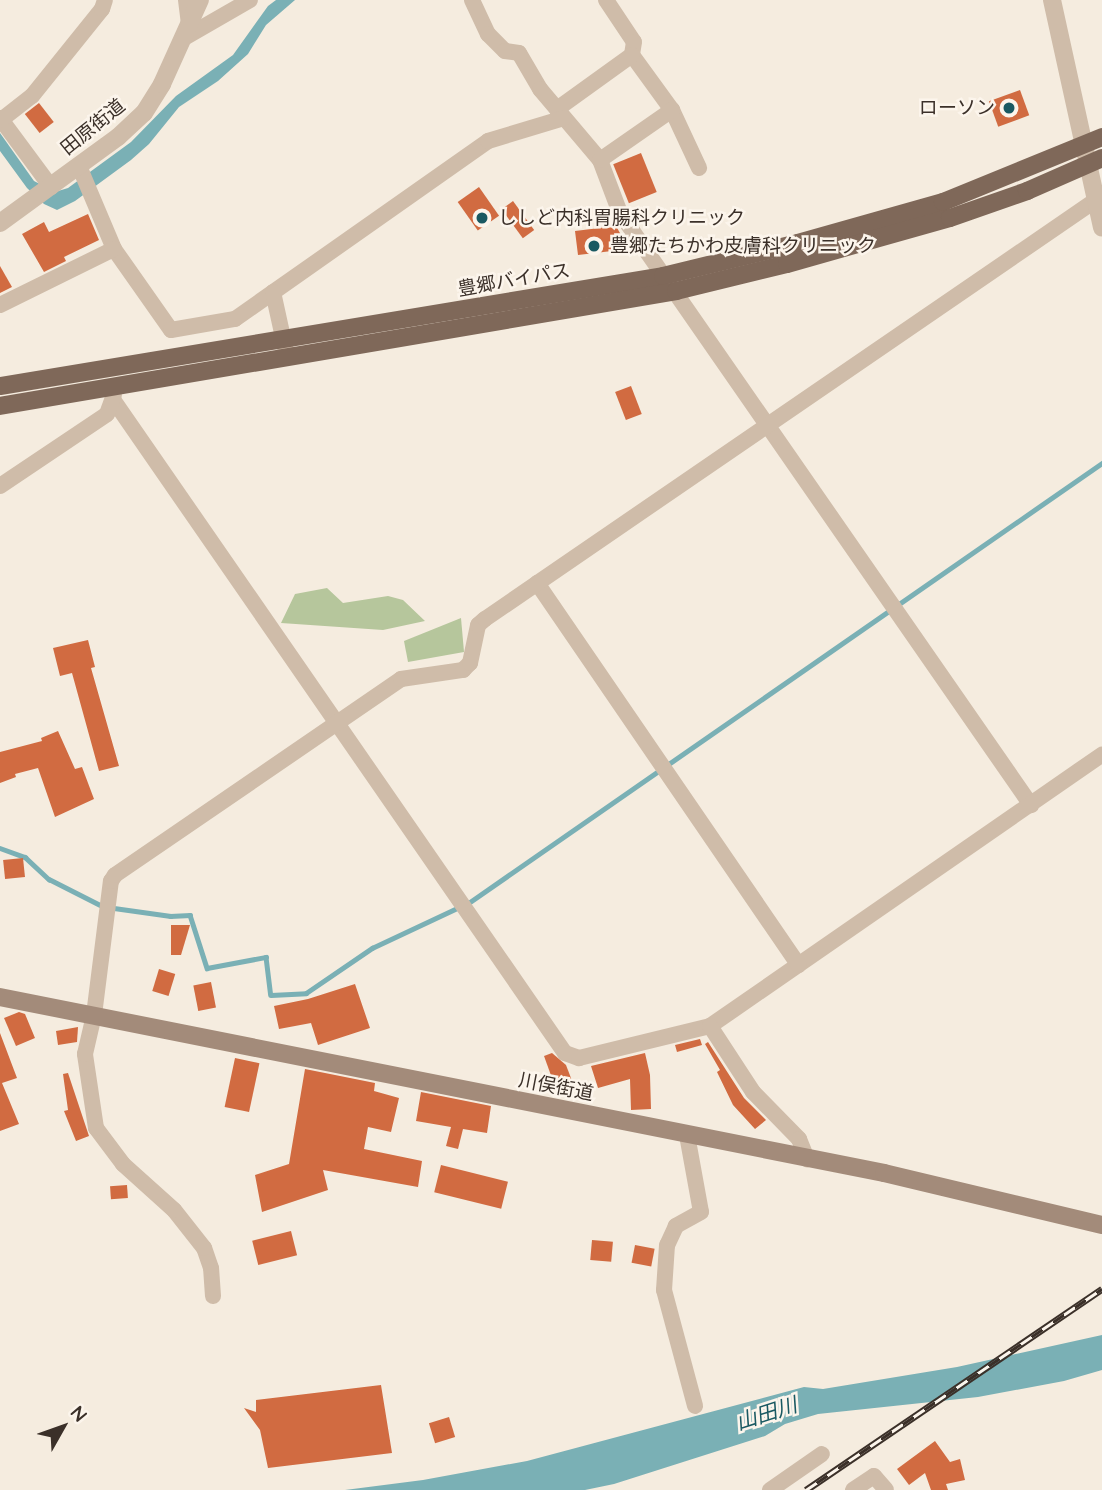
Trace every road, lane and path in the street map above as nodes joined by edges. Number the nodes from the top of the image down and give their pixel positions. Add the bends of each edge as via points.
1 (105, 0) edge
2 (186, 0) edge
3 (200, 0) edge
4 (250, 0) edge
5 (472, 0) edge
6 (606, 0) edge
7 (1052, 0) edge
8 (186, 31) junction
9 (632, 55) junction
10 (672, 110) junction
11 (560, 113) junction
12 (1, 119) edge
13 (1102, 136) edge
14 (1083, 144) junction
15 (600, 160) junction
16 (1095, 161) edge
17 (79, 166) junction
18 (699, 168) dead end
19 (51, 187) junction
20 (1096, 200) junction
21 (0, 223) edge
22 (1102, 228) edge
23 (114, 249) junction
24 (663, 276) junction
25 (676, 291) junction
26 (273, 292) junction
27 (0, 305) edge
28 (285, 349) junction
29 (111, 368) junction
30 (0, 386) edge
31 (114, 395) junction
32 (0, 406) edge
33 (767, 425) junction
34 (0, 486) edge
35 (537, 583) junction
36 (336, 721) junction
37 (1102, 755) edge
38 (1031, 805) junction
39 (799, 965) junction
40 (0, 997) edge
41 (94, 1016) junction
42 (710, 1026) junction
43 (687, 1135) junction
44 (807, 1159) junction
45 (1102, 1225) edge
46 (213, 1296) dead end
47 (695, 1406) dead end
48 (822, 1454) dead end
49 (770, 1490) edge
50 (853, 1490) edge
51 (886, 1490) edge

1 - 12 street via 32,96
2 - 8 street
3 - 8 street, 田原街道
4 - 8 street
5 - 11 street via 488,34 505,51 519,53
6 - 9 street via 634,42
7 - 14 street
8 - 17 street, 田原街道 via 144,113
9 - 10 street
9 - 11 street
10 - 15 street
10 - 18 street
11 - 15 street
11 - 26 street via 488,141
12 - 19 street
13 - 14 main road, 豊郷バイパス
14 - 16 street
14 - 24 main road, 豊郷バイパス via 943,202
15 - 24 street via 620,213
16 - 20 street
16 - 25 main road, 豊郷バイパス via 950,218
17 - 19 street, 田原街道
17 - 23 street
19 - 21 street, 田原街道
20 - 22 street
20 - 33 street
23 - 26 street via 171,330 235,319
23 - 27 street
24 - 25 street
24 - 28 main road, 豊郷バイパス
25 - 28 main road, 豊郷バイパス
25 - 33 street
26 - 28 street
28 - 29 main road, 豊郷バイパス
28 - 31 main road, 豊郷バイパス
29 - 30 main road, 豊郷バイパス
29 - 31 street
31 - 32 main road, 豊郷バイパス
31 - 34 street via 107,414
31 - 36 street
33 - 35 street
33 - 38 street
35 - 36 street via 478,625 470,663 463,670 401,679
35 - 39 street
36 - 41 street via 115,875
36 - 42 street via 565,1054 579,1058
37 - 38 street
38 - 39 street
39 - 42 street
40 - 41 main road, 川俣街道
41 - 43 main road, 川俣街道
41 - 46 street via 85,1055 96,1128 123,1164 174,1210 204,1248
42 - 44 street via 753,1092 799,1139
43 - 44 main road, 川俣街道
43 - 47 street via 701,1212 676,1226 667,1245 664,1290
44 - 45 main road, 川俣街道
48 - 49 street
50 - 51 street via 874,1476

